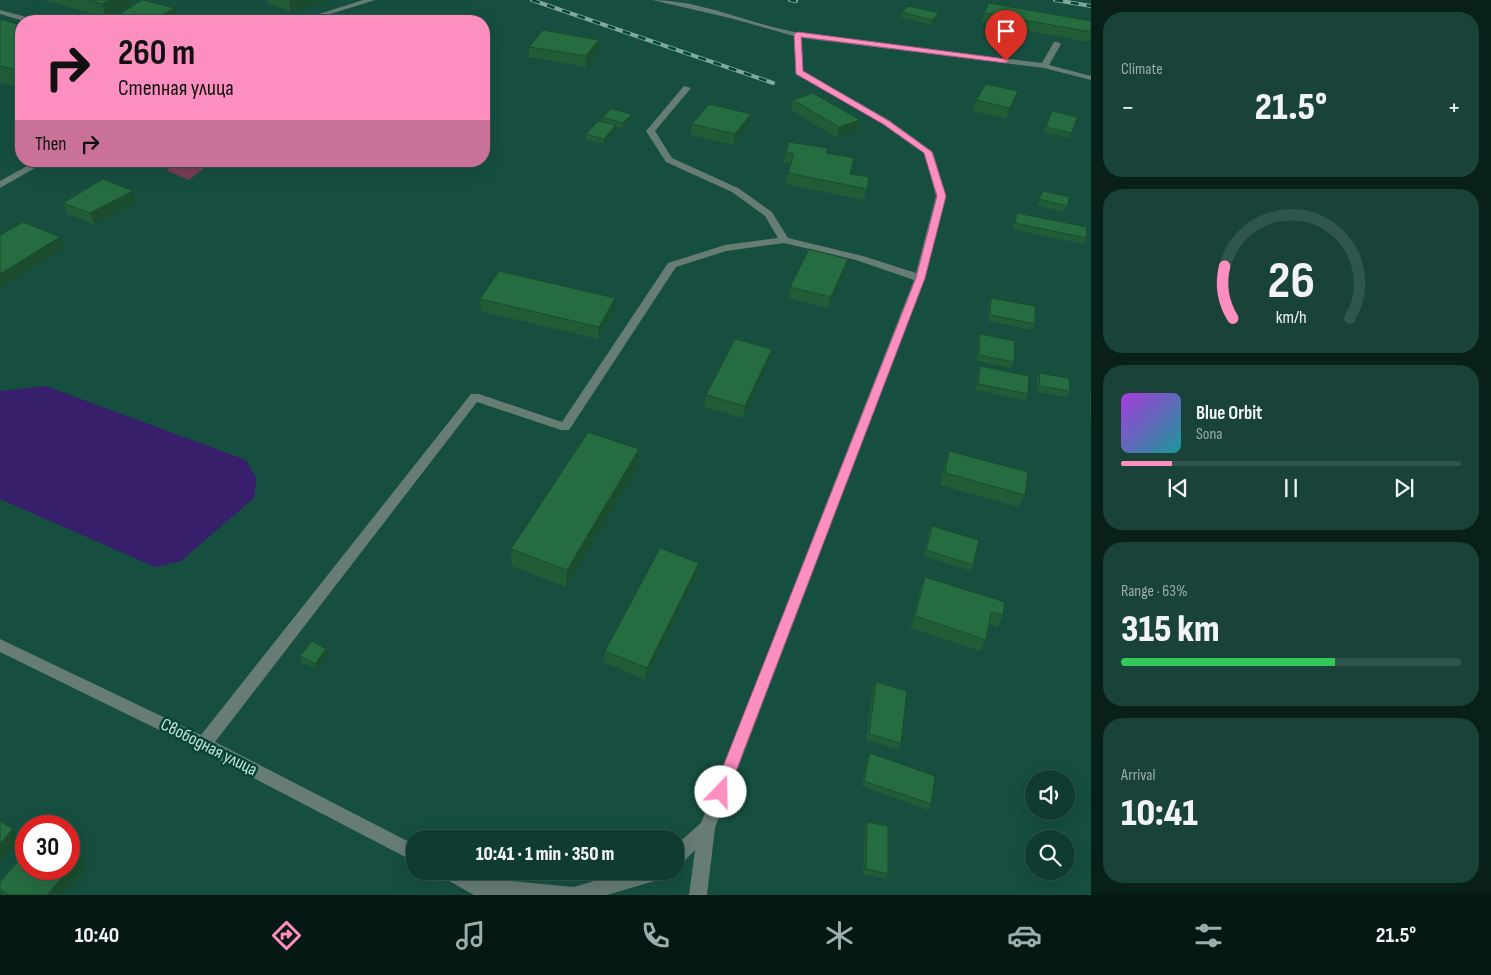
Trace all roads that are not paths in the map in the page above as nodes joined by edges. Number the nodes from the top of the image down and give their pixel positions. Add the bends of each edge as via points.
1 (370, 0) edge
2 (656, 0) edge
3 (0, 12) edge
4 (321, 15) edge
5 (15, 16) edge
6 (798, 34) junction
7 (1058, 44) edge
8 (1044, 66) junction
9 (1091, 78) edge
10 (687, 88) dead end
11 (32, 167) edge
12 (0, 185) edge
13 (784, 240) junction
14 (920, 278) junction
15 (0, 645) edge
16 (204, 744) junction
17 (707, 828) junction
18 (406, 849) edge
19 (684, 850) edge
20 (463, 880) edge
21 (628, 880) edge
22 (482, 891) edge
23 (571, 895) edge
24 (577, 895) edge
25 (698, 895) edge

1 - 4 street
2 - 6 street
3 - 5 street
6 - 8 street
6 - 14 street via 799,72 886,122 928,152 941,196
7 - 8 street
8 - 9 street
10 - 13 street via 650,131 669,160 735,190 769,214
11 - 12 street
13 - 14 street via 860,258
13 - 16 street via 724,248 672,265 565,428 475,397
14 - 17 street
15 - 16 street, Свободная улица
16 - 18 street, Свободная улица
17 - 19 street
17 - 25 street
20 - 22 street
21 - 24 street
22 - 23 street

